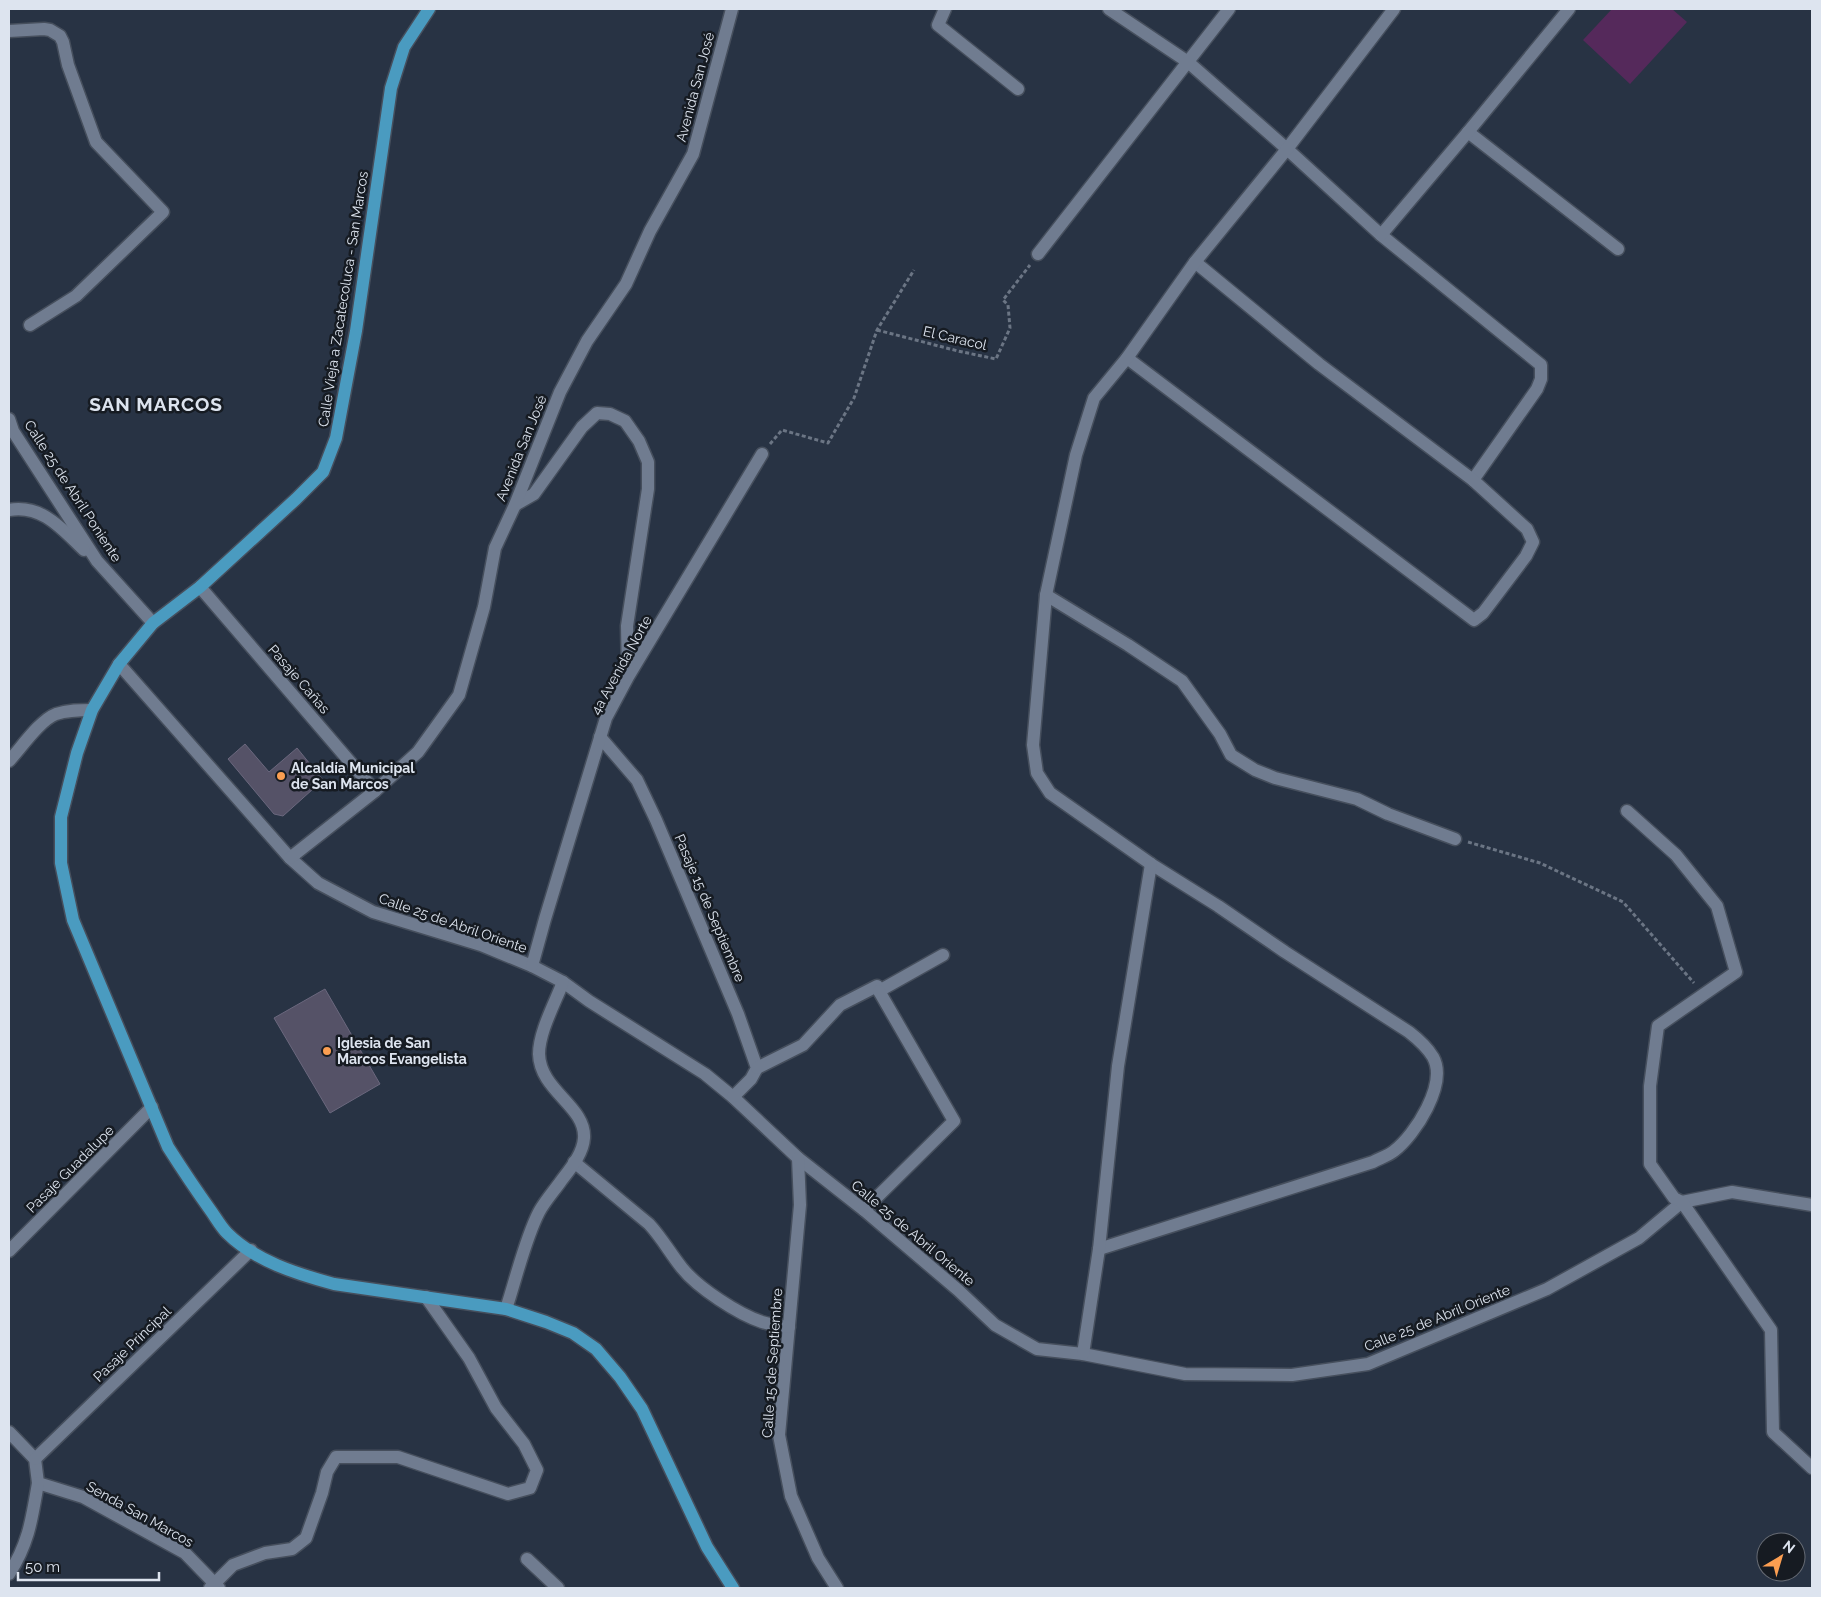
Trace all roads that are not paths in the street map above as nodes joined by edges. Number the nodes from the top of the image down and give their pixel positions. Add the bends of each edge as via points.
1 (429, 9) edge
2 (732, 9) edge
3 (945, 9) edge
4 (1109, 9) edge
5 (1229, 9) edge
6 (1394, 9) edge
7 (1569, 9) edge
8 (9, 31) edge
9 (1188, 62) junction
10 (1018, 89) dead end
11 (1468, 132) junction
12 (1287, 148) junction
13 (1381, 235) junction
14 (1618, 249) dead end
15 (1038, 254) road end
16 (1195, 262) junction
17 (30, 324) dead end
18 (1127, 358) junction
19 (9, 419) edge
20 (762, 454) road end
21 (1473, 480) junction
22 (515, 504) junction
23 (9, 510) edge
24 (97, 561) junction
25 (200, 587) junction
26 (1046, 595) junction
27 (153, 624) junction
28 (119, 664) junction
29 (628, 677) junction
30 (92, 710) junction
31 (600, 737) junction
32 (9, 761) edge
33 (375, 791) junction
34 (1627, 811) dead end
35 (1455, 839) road end
36 (290, 858) junction
37 (1151, 864) junction
38 (943, 955) dead end
39 (532, 966) junction
40 (562, 982) junction
41 (880, 991) junction
42 (757, 1068) junction
43 (733, 1097) junction
44 (152, 1107) junction
45 (798, 1158) junction
46 (574, 1162) junction
47 (1682, 1202) junction
48 (1812, 1205) edge
49 (864, 1210) junction
50 (1099, 1249) junction
51 (250, 1250) junction
52 (9, 1251) edge
53 (426, 1297) junction
54 (506, 1309) junction
55 (789, 1328) junction
56 (1083, 1354) junction
57 (9, 1432) edge
58 (35, 1459) junction
59 (1812, 1468) edge
60 (38, 1483) junction
61 (527, 1559) dead end
62 (9, 1574) edge
63 (214, 1586) edge
64 (558, 1588) edge
65 (733, 1588) edge
66 (837, 1588) edge

1 - 25 main road, Calle Vieja a Zacatecoluca - San Marcos via 404,47 391,88 356,331 336,438 324,472
2 - 22 street, Avenida San José via 693,154 650,230 626,284 587,341 560,392
3 - 10 street via 938,25
4 - 9 street
5 - 9 street
6 - 12 street
7 - 11 street
8 - 17 street via 44,29 60,36 96,142 163,212 76,296
9 - 12 street
9 - 15 street
11 - 13 street
11 - 14 street
12 - 13 street
12 - 16 street
13 - 21 street via 1541,365 1537,389
16 - 18 street
16 - 21 street via 1319,364
18 - 21 street via 1474,620 1483,613 1533,542 1527,529
18 - 26 street via 1094,398 1076,455
19 - 24 street, Calle 25 de Abril Poniente via 13,431
20 - 29 street, 4a Avenida Norte
22 - 29 street via 534,494 582,427 597,413 625,420 648,462 648,490 627,626
22 - 33 street, Avenida San José via 495,548 484,607 459,695 418,752
23 - 24 street via 21,508 50,519
24 - 27 street, Calle 25 de Abril Poniente
25 - 27 main road, Calle Vieja a Zacatecoluca - San Marcos
25 - 33 street, Pasaje Cañas
26 - 35 street via 1182,681 1231,755 1255,770 1358,799
26 - 37 street via 1033,745 1037,773 1050,793
27 - 28 main road, Calle Vieja a Zacatecoluca - San Marcos
28 - 30 main road, Calle Vieja a Zacatecoluca - San Marcos
28 - 36 street, Calle 25 de Abril Oriente
29 - 31 street, 4a Avenida Norte via 606,718
30 - 32 street via 54,715
30 - 44 main road, Calle Vieja a Zacatecoluca - San Marcos via 61,817 61,863 73,920
31 - 39 street, 4a Avenida Norte
31 - 42 street, Pasaje 15 de Septiembre via 637,780 656,820 738,1014
33 - 36 street, Avenida San José
34 - 47 street via 1676,855 1717,906 1736,972 1658,1026 1650,1086 1650,1164 1674,1198
36 - 39 street, Calle 25 de Abril Oriente via 318,883 373,912 481,946
37 - 50 street via 1118,1066
37 - 50 street via 1409,1032 1434,1058 1437,1075 1434,1093 1414,1131 1394,1151 1373,1162
38 - 41 street
39 - 40 street, Calle 25 de Abril Oriente
40 - 43 street, Calle 25 de Abril Oriente via 705,1074
40 - 46 street via 543,1032 539,1053 541,1071 584,1128 584,1140
41 - 42 street via 877,986 840,1005 803,1045
41 - 49 street via 954,1121
42 - 43 street
43 - 45 street, Calle 25 de Abril Oriente
44 - 51 main road, Calle Vieja a Zacatecoluca - San Marcos via 168,1147 190,1180 227,1233
44 - 52 street, Pasaje Guadalupe
45 - 49 street, Calle 25 de Abril Oriente
45 - 55 street, Calle 15 de Septiembre via 800,1205
46 - 54 street via 540,1210
46 - 55 street via 649,1224 682,1268 707,1291 762,1322
47 - 48 street, Calle 25 de Abril Oriente via 1732,1192
47 - 56 street, Calle 25 de Abril Oriente via 1639,1238 1546,1289 1368,1364 1292,1375 1186,1374
47 - 59 street via 1771,1330 1773,1432
49 - 56 street, Calle 25 de Abril Oriente via 996,1325 1037,1349
50 - 56 street
51 - 53 main road, Calle Vieja a Zacatecoluca - San Marcos via 311,1278
51 - 58 street, Pasaje Principal
53 - 54 main road, Calle Vieja a Zacatecoluca - San Marcos
53 - 63 street via 469,1358 496,1408 524,1444 537,1470 530,1488 508,1494 398,1457 336,1457 327,1472 306,1538 292,1549 265,1553 233,1565
54 - 65 main road, Calle Vieja a Zacatecoluca - San Marcos via 573,1333 609,1363 642,1409 707,1547
55 - 66 street, Calle 15 de Septiembre via 779,1435 791,1496 818,1558
57 - 58 street
58 - 60 street
60 - 62 street via 30,1530
60 - 63 street, Senda San Marcos via 83,1497 185,1553
61 - 64 street

